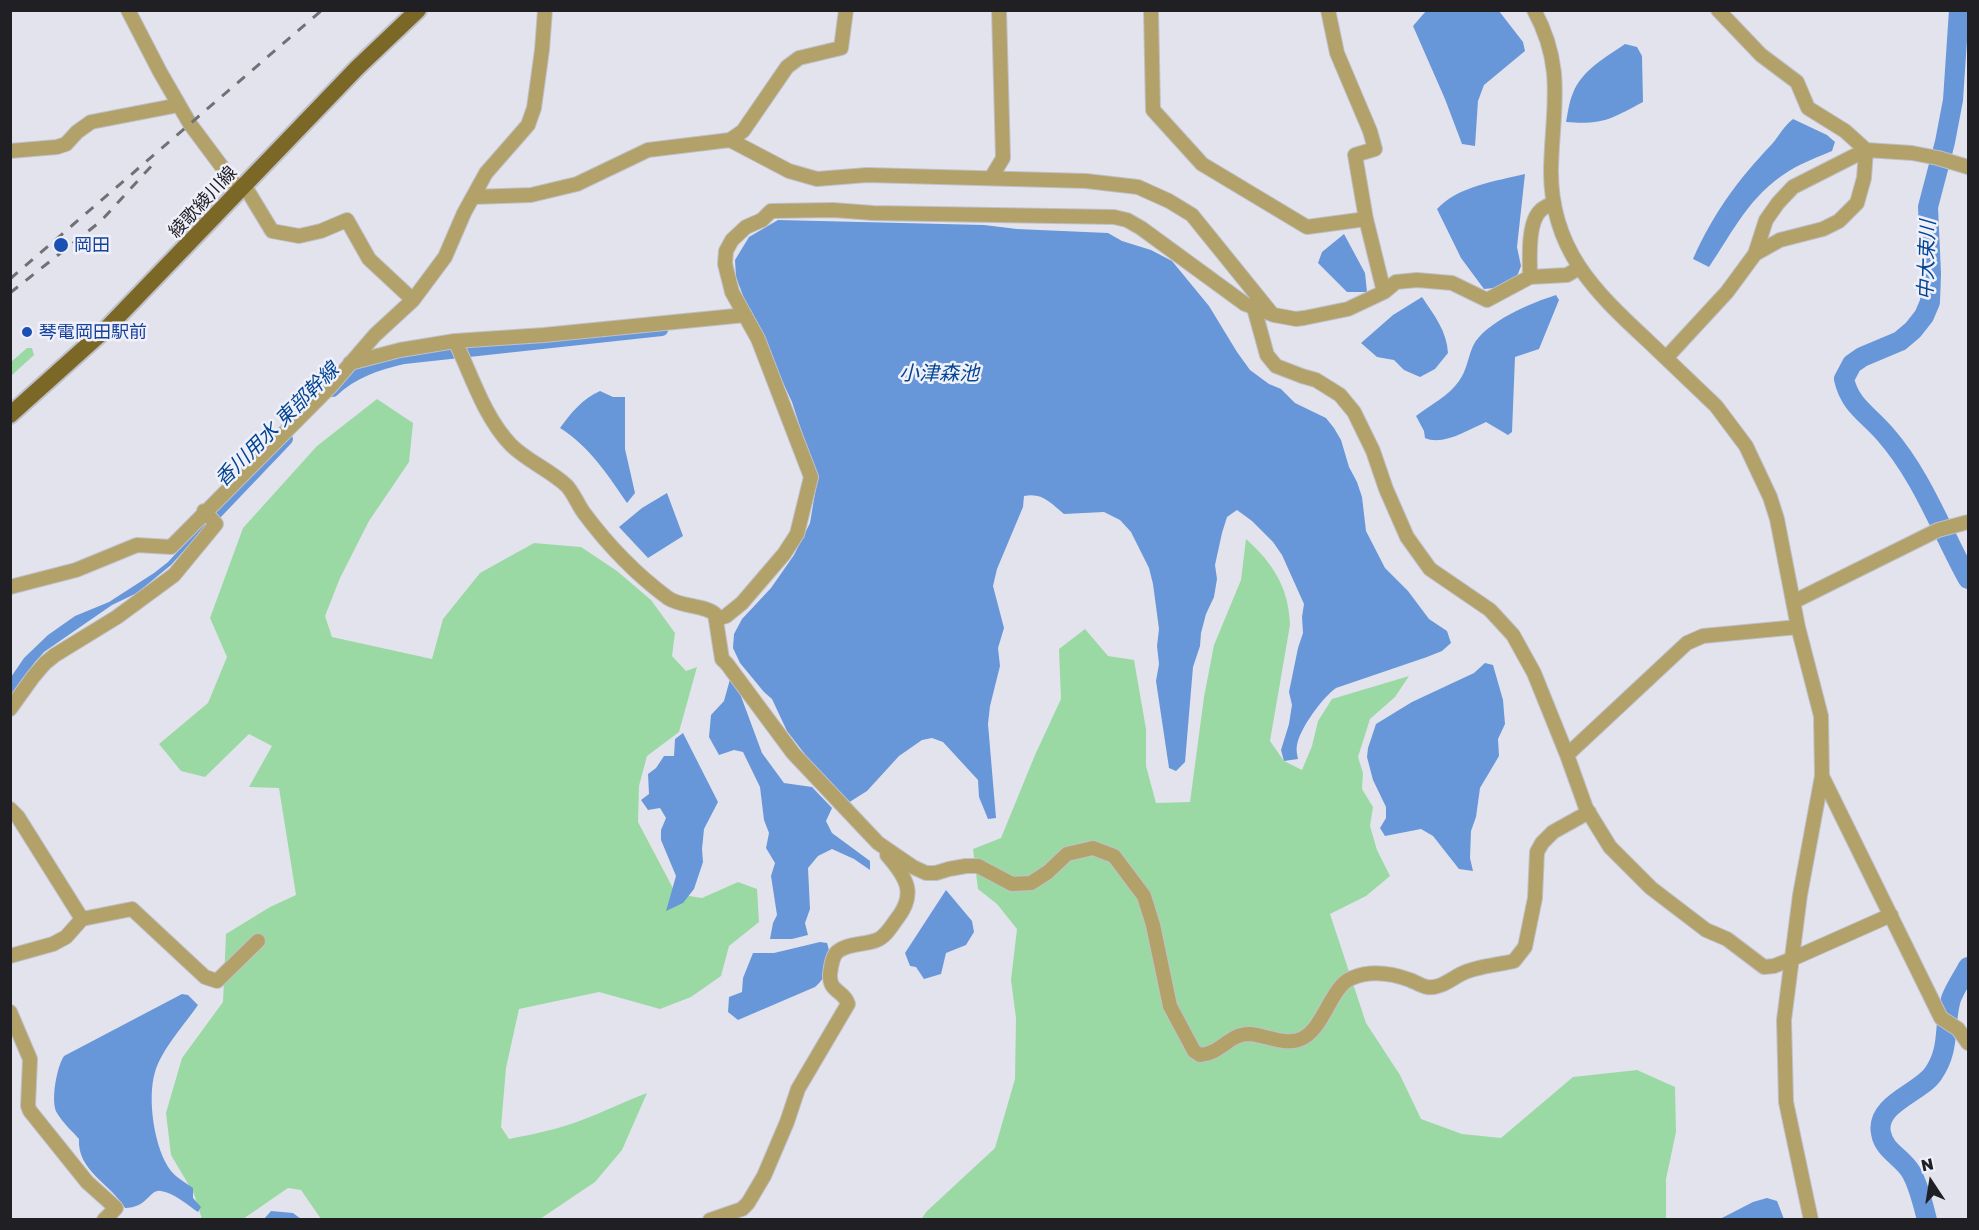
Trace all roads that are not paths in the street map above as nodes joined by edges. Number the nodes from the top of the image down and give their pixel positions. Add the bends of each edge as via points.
1 (128, 10) edge
2 (418, 10) edge
3 (544, 10) edge
4 (846, 10) edge
5 (999, 10) edge
6 (1151, 10) edge
7 (1328, 10) edge
8 (1534, 10) edge
9 (1718, 10) edge
10 (179, 105) junction
11 (730, 140) junction
12 (1866, 150) junction
13 (10, 151) edge
14 (1968, 167) edge
15 (991, 178) junction
16 (241, 189) junction
17 (473, 197) junction
18 (1554, 203) junction
19 (1366, 219) junction
20 (1755, 254) junction
21 (1579, 268) junction
22 (1530, 277) junction
23 (1384, 292) junction
24 (412, 300) junction
25 (1254, 308) junction
26 (745, 315) junction
27 (1274, 315) junction
28 (455, 341) junction
29 (1666, 358) junction
30 (350, 363) junction
31 (10, 415) edge
32 (209, 516) junction
33 (1968, 522) edge
34 (10, 587) edge
35 (1793, 602) junction
36 (717, 619) junction
37 (1797, 627) junction
38 (10, 709) edge
39 (1568, 755) junction
40 (1822, 776) junction
41 (10, 809) edge
42 (1589, 812) junction
43 (878, 843) junction
44 (1891, 915) junction
45 (82, 919) junction
46 (258, 941) dead end
47 (10, 956) edge
48 (1792, 959) junction
49 (10, 1012) edge
50 (1968, 1043) edge
51 (104, 1220) edge
52 (710, 1220) edge
53 (1811, 1220) edge

1 - 10 street
2 - 16 main road, 綾歌綾川線
3 - 17 street via 534,108 528,125 486,173
4 - 11 street via 841,48 799,58 787,67 743,131
5 - 15 street via 1003,158
6 - 19 street via 1153,110 1202,164 1307,227
7 - 19 street via 1337,54 1375,149 1355,155
8 - 18 street via 1549,43 1556,78 1551,171
9 - 12 street via 1761,55 1797,82 1808,108 1845,131
10 - 13 street via 91,122 57,147
10 - 16 street via 211,154
11 - 15 street via 789,171 817,179 867,175
11 - 17 street via 648,150 576,184 531,195
12 - 14 street via 1912,153
12 - 20 street via 1793,187 1766,220
12 - 20 street via 1857,204 1839,221 1780,240
15 - 27 street via 1086,180 1138,187 1168,201 1192,215
16 - 24 street via 249,193 272,231 299,236 347,220 369,259
16 - 31 main road, 綾歌綾川線 via 108,327
17 - 24 street via 445,257
18 - 21 street via 1566,244
18 - 22 street via 1540,210 1534,221
19 - 23 street
20 - 29 street via 1727,292
21 - 22 street via 1567,275
21 - 29 street via 1599,294
22 - 23 street via 1487,300 1452,283 1417,280 1396,282
23 - 27 street via 1348,309 1304,318
24 - 30 street
25 - 26 street via 1121,218 833,210 771,211 732,240 725,264 732,292
25 - 27 street
25 - 39 street via 1267,355 1276,366 1316,380 1340,395 1354,412 1407,537 1430,569 1490,610 1513,635 1534,673
26 - 28 street
26 - 36 street via 811,477 797,534 784,554 742,603
28 - 30 street
28 - 36 street via 475,387 513,447 568,487 606,540 670,599 712,612
29 - 35 street via 1732,425 1761,474 1777,519
30 - 32 street
32 - 34 street via 171,547 137,545 76,570
32 - 38 street via 216,524 174,575 45,663
33 - 35 street via 1943,528
35 - 37 street
36 - 43 street via 722,659 793,753
37 - 39 street via 1703,636 1688,643
37 - 40 street via 1821,716
39 - 42 street
40 - 44 street
40 - 48 street
41 - 45 street
42 - 43 street via 1553,832 1537,852 1535,898 1525,947 1514,961 1463,972 1445,984 1428,987 1395,975 1376,973 1351,978 1342,984 1303,1038 1289,1041 1248,1034 1200,1055 1194,1051 1170,1006 1144,896 1114,856 1093,848 1067,854 1030,883 1012,884 978,867 926,873
42 - 48 street via 1610,847 1625,863 1706,930 1727,939 1764,967
43 - 52 street via 907,884 908,899 900,916 880,939 836,953 831,963 831,983 849,1004 798,1089 788,1122 748,1203 742,1209
44 - 48 street
44 - 50 street via 1947,1022
45 - 46 street via 132,909 205,977 217,981
45 - 47 street via 53,944
48 - 53 street via 1784,1020 1786,1102
49 - 51 street via 30,1059 30,1111 87,1182 116,1208

